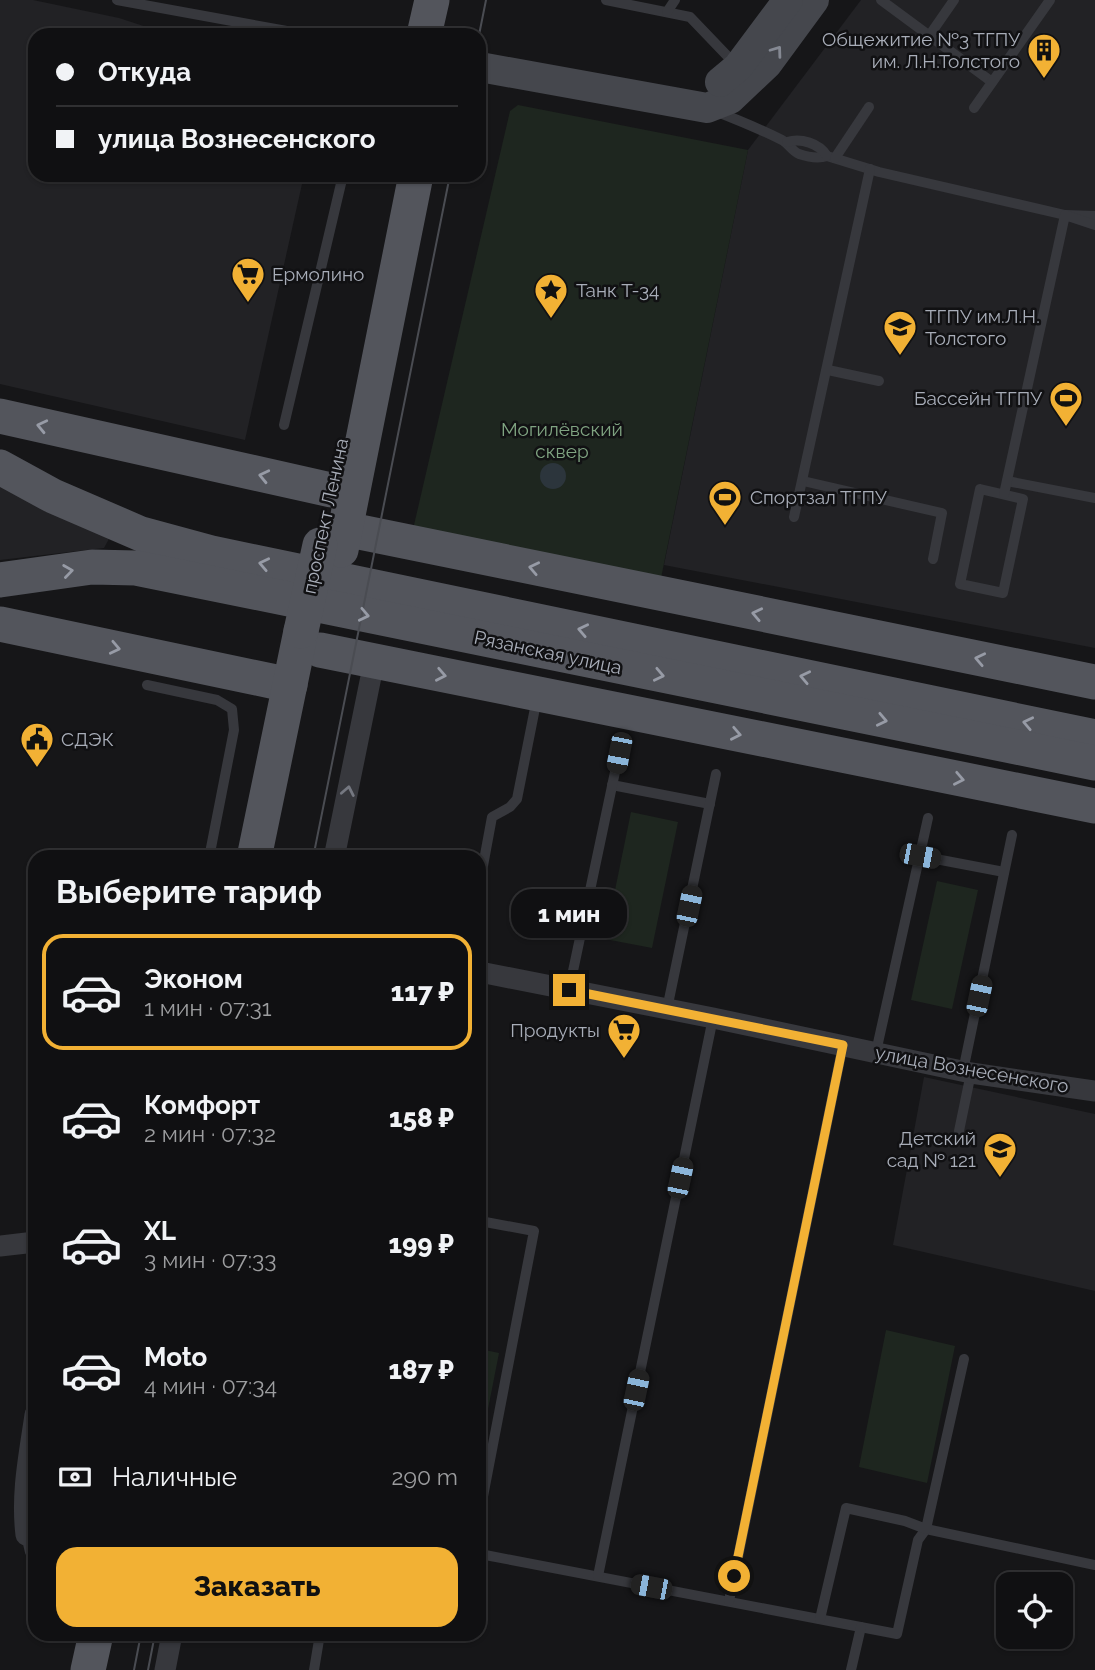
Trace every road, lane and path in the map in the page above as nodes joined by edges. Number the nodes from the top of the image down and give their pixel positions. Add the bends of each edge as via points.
1 (117, 0) edge
2 (432, 0) edge
3 (452, 0) edge
4 (606, 0) edge
5 (675, 0) edge
6 (788, 0) edge
7 (814, 0) edge
8 (881, 0) edge
9 (954, 0) edge
10 (1050, 0) edge
11 (667, 12) junction
12 (271, 28) edge
13 (426, 28) edge
14 (446, 28) edge
15 (929, 36) junction
16 (486, 68) edge
17 (745, 74) junction
18 (992, 82) junction
19 (869, 107) dead end
20 (706, 108) junction
21 (974, 108) dead end
22 (831, 157) junction
23 (870, 169) junction
24 (341, 182) edge
25 (395, 182) edge
26 (414, 182) edge
27 (1065, 215) junction
28 (1095, 216) edge
29 (1095, 225) edge
30 (828, 370) junction
31 (879, 381) dead end
32 (0, 416) edge
33 (284, 425) dead end
34 (0, 467) edge
35 (803, 481) junction
36 (1007, 481) junction
37 (331, 490) junction
38 (1004, 495) junction
39 (1095, 498) edge
40 (794, 517) dead end
41 (335, 541) junction
42 (933, 559) dead end
43 (0, 580) edge
44 (0, 624) edge
45 (315, 639) junction
46 (374, 662) junction
47 (1095, 682) edge
48 (147, 685) dead end
49 (290, 685) junction
50 (538, 695) junction
51 (1095, 737) edge
52 (619, 753) dead end
53 (1095, 764) edge
54 (716, 774) dead end
55 (612, 785) junction
56 (710, 804) junction
57 (1095, 806) edge
58 (928, 818) dead end
59 (1012, 835) dead end
60 (211, 850) edge
61 (256, 850) edge
62 (278, 850) edge
63 (336, 850) edge
64 (486, 850) edge
65 (920, 856) junction
66 (1004, 872) junction
67 (486, 973) edge
68 (569, 990) junction
69 (667, 1009) junction
70 (713, 1018) junction
71 (843, 1045) junction
72 (876, 1052) junction
73 (967, 1072) junction
74 (1095, 1090) edge
75 (959, 1131) dead end
76 (486, 1223) edge
77 (28, 1243) edge
78 (0, 1246) edge
79 (964, 1359) dead end
80 (28, 1462) edge
81 (486, 1481) edge
82 (926, 1529) junction
83 (28, 1535) edge
84 (486, 1554) edge
85 (1095, 1565) edge
86 (598, 1576) junction
87 (729, 1601) junction
88 (820, 1619) junction
89 (861, 1627) junction
90 (94, 1641) edge
91 (117, 1641) edge
92 (171, 1641) edge
93 (319, 1641) edge
94 (88, 1670) edge
95 (111, 1670) edge
96 (165, 1670) edge
97 (314, 1670) edge
98 (850, 1670) edge

1 - 12 lane
2 - 13 main road
3 - 14 main road
4 - 11 lane
5 - 11 lane
6 - 17 street
17 -> 7 street via 767,64
8 - 15 lane
9 - 15 lane
10 - 18 lane
11 - 17 lane via 690,17
15 - 18 lane
16 - 20 street
17 - 20 street via 730,99
18 - 21 lane
19 - 22 lane
20 - 22 lane via 746,122 803,155
22 - 23 lane
23 - 27 lane
23 - 30 lane
24 - 33 lane
25 - 37 main road, проспект Ленина
26 - 41 main road, проспект Ленина
27 - 28 lane
27 - 29 lane
27 - 36 lane
30 - 31 lane
30 - 35 lane
37 -> 32 main road
51 -> 34 main road, Рязанская улица via 211,553 141,534
35 - 40 lane
35 - 42 lane via 942,513
36 - 38 lane
36 - 39 lane
37 - 41 main road, проспект Ленина
38 - 38 lane via 980,489 960,584 1003,593 1023,499
41 - 45 main road, проспект Ленина, bridge
47 -> 41 main road
43 -> 53 main road, Рязанская улица via 92,567 136,568
44 -> 49 main road
45 - 46 main road
45 - 49 main road, проспект Ленина
45 - 62 main road, проспект Ленина
46 -> 50 main road
63 -> 46 street
48 - 60 lane via 217,700 232,709 234,730
49 - 61 main road, проспект Ленина
50 -> 57 main road
50 - 64 lane via 517,799 492,817
52 - 55 lane
54 - 56 lane
55 - 56 lane
55 - 68 lane
56 - 69 lane
58 - 65 lane
59 - 66 lane
65 - 66 lane
65 - 72 lane
66 - 73 lane
67 - 68 street, улица Вознесенского
68 - 69 street, улица Вознесенского
69 - 70 street, улица Вознесенского
70 - 71 street, улица Вознесенского
70 - 86 lane
71 - 72 street, улица Вознесенского
71 - 87 lane
72 - 73 street, улица Вознесенского
73 - 74 street, улица Вознесенского
73 - 75 lane
76 - 81 lane via 534,1231
77 - 78 street
79 - 82 lane
80 - 83 street via 23,1511
82 - 85 lane
82 - 88 lane via 846,1508
82 - 89 lane via 918,1539 897,1634
84 - 86 lane
86 - 87 lane
87 - 88 lane
88 - 89 lane
89 - 98 lane
90 - 94 main road
91 - 95 main road
92 - 96 street
93 - 97 lane

